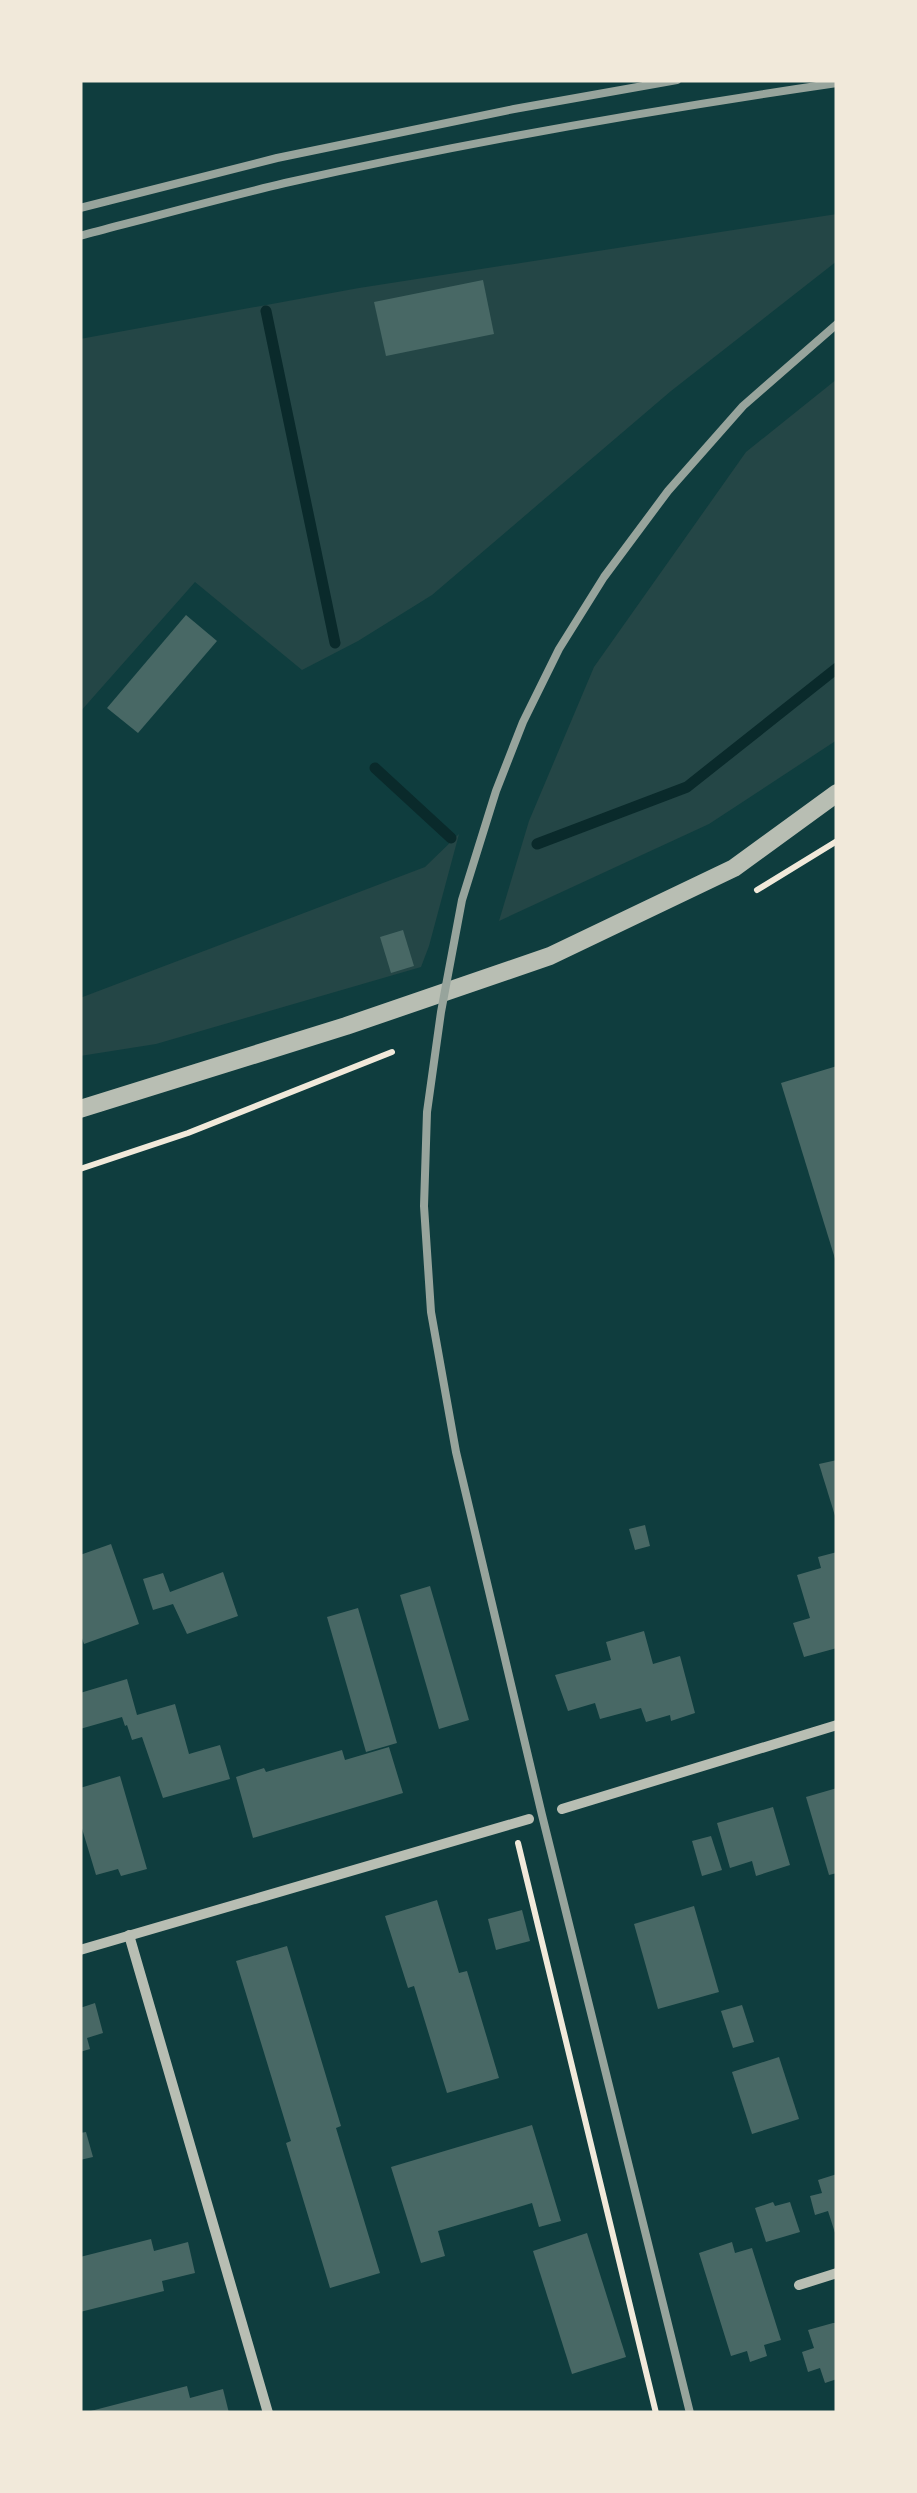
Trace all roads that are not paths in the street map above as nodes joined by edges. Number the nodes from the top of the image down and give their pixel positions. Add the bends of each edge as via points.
1 (837, 793) edge
2 (80, 1109) edge
3 (837, 1726) edge
4 (562, 1809) dead end
5 (529, 1818) dead end
6 (129, 1935) junction
7 (80, 1950) edge
8 (837, 2273) edge
9 (799, 2285) dead end
10 (268, 2413) edge

1 - 2 street via 734,868 550,956
3 - 4 street
5 - 6 street
6 - 7 street
6 - 10 street
8 - 9 street

